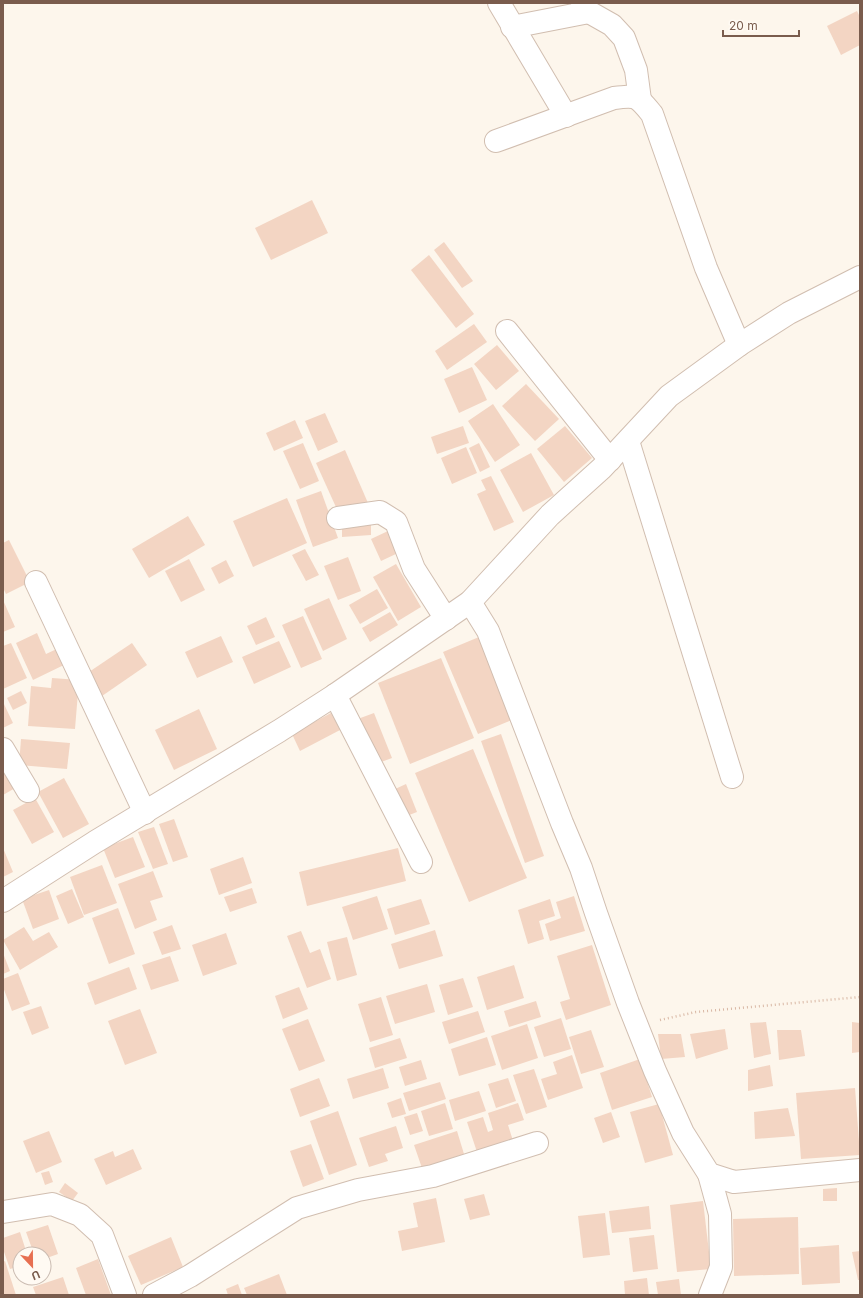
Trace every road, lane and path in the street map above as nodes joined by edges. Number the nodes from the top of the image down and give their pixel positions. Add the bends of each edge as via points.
1 (499, 3) edge
2 (586, 7) edge
3 (512, 27) junction
4 (640, 100) junction
5 (566, 116) junction
6 (496, 141) dead end
7 (860, 277) edge
8 (507, 332) dead end
9 (739, 345) junction
10 (628, 441) junction
11 (610, 460) junction
12 (338, 518) dead end
13 (36, 582) dead end
14 (470, 602) junction
15 (446, 618) junction
16 (335, 695) junction
17 (3, 749) edge
18 (732, 777) dead end
19 (28, 791) dead end
20 (145, 813) junction
21 (421, 862) dead end
22 (3, 901) edge
23 (860, 996) edge
24 (637, 1025) junction
25 (537, 1143) dead end
26 (860, 1170) edge
27 (710, 1174) junction
28 (3, 1212) edge
29 (125, 1295) edge
30 (154, 1295) edge
31 (710, 1295) edge

1 - 3 street
2 - 3 street
2 - 4 street via 612,25 624,38 636,70
3 - 5 street
4 - 5 street via 631,96 614,98
4 - 9 street via 652,114 706,268
5 - 6 street
7 - 9 street via 789,313
8 - 11 street
9 - 10 street via 669,396
10 - 11 street
10 - 18 street
11 - 14 street via 550,515
12 - 15 street via 380,512 396,522 414,569
13 - 20 street
14 - 15 street
14 - 24 street via 488,631 581,868
15 - 16 street
16 - 20 street
16 - 21 street
17 - 19 street
20 - 22 street
23 - 24 path via 696,1012
24 - 27 street via 683,1133
25 - 30 street via 433,1176 358,1190 297,1208 190,1276
26 - 27 street via 734,1182
27 - 31 street via 720,1214 721,1267
28 - 29 street via 52,1204 80,1215 102,1236

